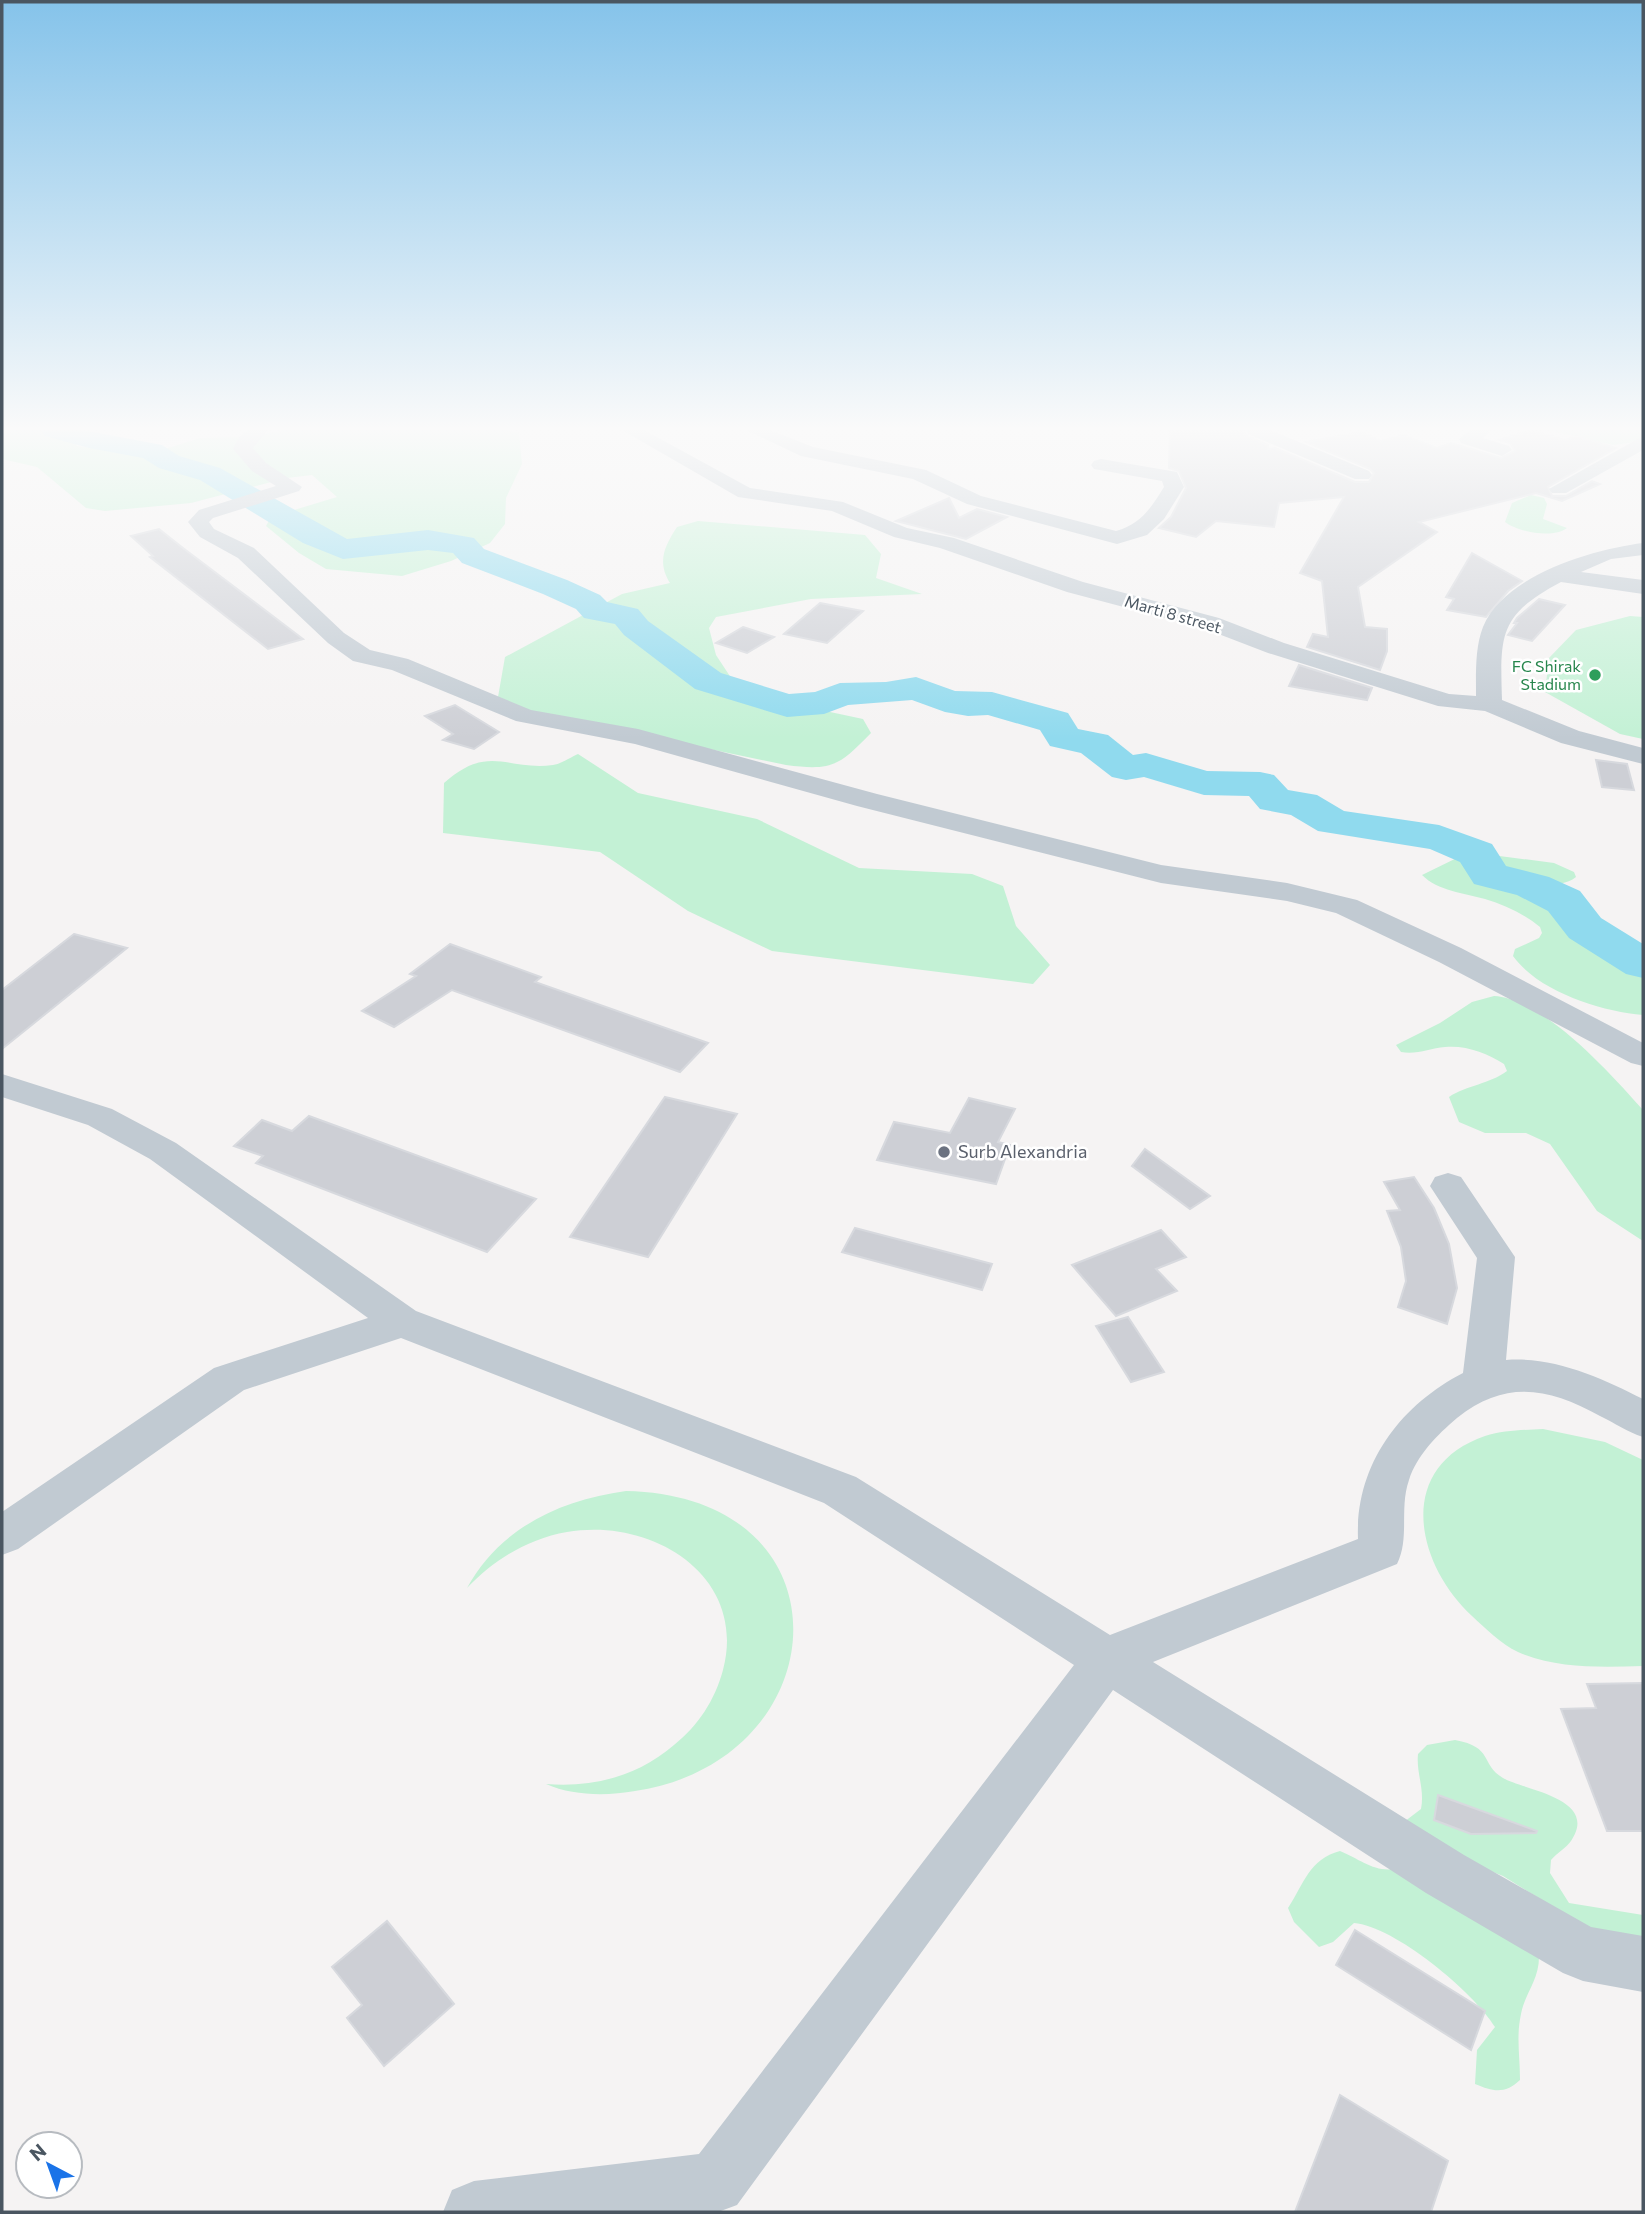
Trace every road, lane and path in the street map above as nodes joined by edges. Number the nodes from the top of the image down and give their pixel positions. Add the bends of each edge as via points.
1 (208, 533) edge
2 (902, 533) edge
3 (1096, 533) edge
4 (1132, 533) edge
5 (1643, 549) edge
6 (1559, 575) junction
7 (1643, 587) edge
8 (1489, 704) junction
9 (1643, 755) edge
10 (1643, 1056) edge
11 (2, 1085) edge
12 (1448, 1186) dead end
13 (402, 1322) junction
14 (1483, 1382) junction
15 (1643, 1420) edge
16 (2, 1536) edge
17 (1108, 1658) junction
18 (1643, 1964) edge
19 (474, 2212) edge

1 - 10 street via 246,553 336,638 362,656 399,664 525,716 638,737 1161,874 1287,892 1346,906
2 - 8 street, Marti 8 street via 1212,624 1447,701
3 - 4 street via 1117,538
5 - 6 street via 1606,554
6 - 7 street
6 - 8 street via 1510,605 1496,623
8 - 9 street, Marti 8 street via 1570,737
11 - 13 street via 100,1117 163,1151
12 - 14 street via 1496,1257
13 - 16 street via 229,1378
13 - 17 street via 840,1490
14 - 15 street via 1510,1375 1546,1379 1589,1392
14 - 17 street via 1455,1395 1428,1416 1388,1473 1380,1504 1381,1550
17 - 18 street via 1491,1900 1583,1953
17 - 19 street via 715,2183

